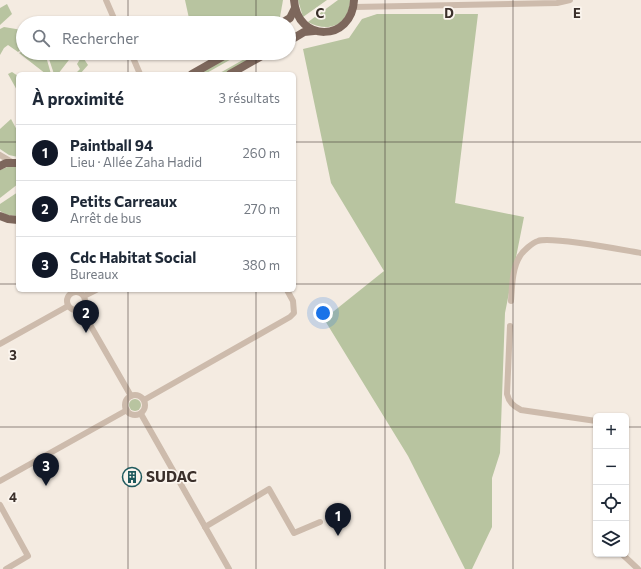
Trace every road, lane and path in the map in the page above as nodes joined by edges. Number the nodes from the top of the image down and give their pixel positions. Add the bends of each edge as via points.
1 (106, 0) edge
2 (570, 0) edge
3 (354, 3) edge
4 (294, 4) edge
5 (113, 16) edge
6 (291, 16) edge
7 (316, 31) junction
8 (296, 37) edge
9 (133, 60) edge
10 (217, 60) edge
11 (255, 60) edge
12 (139, 72) edge
13 (196, 72) edge
14 (234, 72) edge
15 (0, 154) edge
16 (15, 162) edge
17 (0, 166) edge
18 (0, 216) edge
19 (16, 221) edge
20 (641, 253) edge
21 (70, 292) edge
22 (79, 292) edge
23 (92, 292) edge
24 (287, 292) edge
25 (84, 296) junction
26 (511, 301) dead end
27 (68, 306) junction
28 (81, 309) junction
29 (510, 326) dead end
30 (0, 344) edge
31 (130, 396) junction
32 (144, 400) junction
33 (127, 410) junction
34 (140, 414) junction
35 (593, 421) edge
36 (0, 482) edge
37 (0, 505) edge
38 (320, 522) dead end
39 (205, 527) junction
40 (625, 557) edge
41 (6, 569) edge
42 (228, 569) edge
43 (638, 569) edge

1 - 5 street
2 - 3 street via 557,3
3 - 7 main road via 347,22 338,29
4 - 6 main road
4 - 7 main road via 302,22
7 - 8 main road via 306,31
9 - 12 street
10 - 13 main road
11 - 14 main road
15 - 16 street
16 - 17 main road
18 - 19 main road
20 - 26 street via 566,241 539,240 520,256 515,270
21 - 27 street via 67,298
22 - 25 street
23 - 25 street
24 - 32 street via 293,301 294,313
25 - 28 street via 85,304
27 - 28 street via 73,310
27 - 30 street
28 - 31 street
29 - 35 street via 507,394 513,406 520,410
31 - 32 street via 138,395
31 - 33 street via 126,402
32 - 34 street via 145,408
33 - 34 street via 133,415
33 - 36 street
34 - 39 street
37 - 41 street via 28,556
38 - 39 street via 294,533 268,489
39 - 42 street
40 - 43 street

